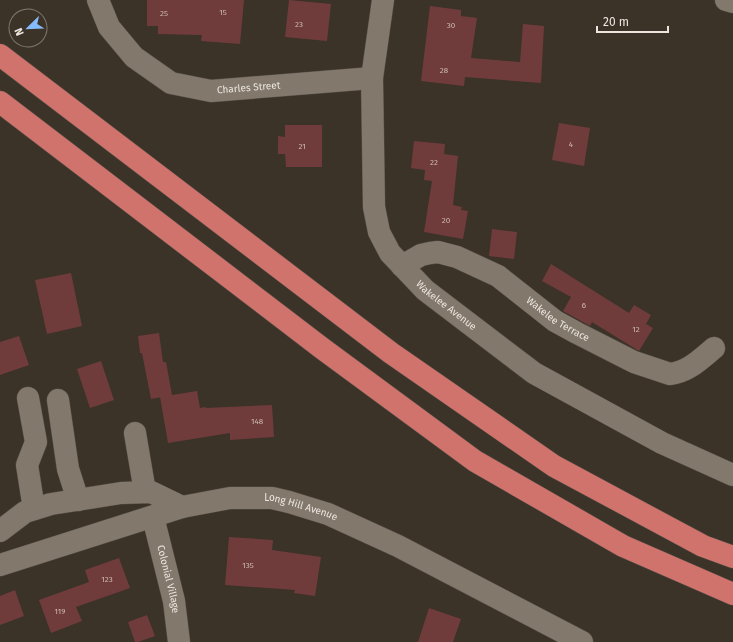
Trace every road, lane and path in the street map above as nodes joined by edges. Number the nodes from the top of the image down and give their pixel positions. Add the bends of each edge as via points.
1 (98, 0) edge
2 (383, 0) edge
3 (726, 0) edge
4 (733, 2) edge
5 (0, 55) edge
6 (372, 78) junction
7 (0, 102) edge
8 (402, 266) junction
9 (714, 348) dead end
10 (28, 398) dead end
11 (58, 400) dead end
12 (134, 433) dead end
13 (733, 475) edge
14 (144, 492) junction
15 (78, 500) junction
16 (182, 507) junction
17 (34, 509) junction
18 (152, 517) junction
19 (0, 531) edge
20 (733, 557) edge
21 (0, 565) edge
22 (733, 594) edge
23 (179, 642) edge
24 (582, 642) edge

1 - 6 street, Charles Street via 109,27 134,57 171,83 211,91
2 - 6 street, Wakelee Avenue
3 - 4 street
5 - 20 highway via 391,353 554,466 703,546
6 - 8 street, Wakelee Avenue via 374,207 379,232 390,253
7 - 22 highway via 323,349 475,461 623,546
8 - 9 street, Wakelee Terrace via 430,253 438,252 457,257 498,276 555,321 634,362 670,374 684,370
8 - 13 street, Wakelee Avenue via 425,290 534,373 662,443
10 - 17 street via 36,442 27,465
11 - 15 street via 68,469
12 - 14 street
14 - 15 street
14 - 16 street via 151,492
15 - 17 street
16 - 18 street, Long Hill Avenue
16 - 24 street, Long Hill Avenue via 230,498 272,498 328,514 398,546
17 - 19 street via 25,512
18 - 21 street, Long Hill Avenue
18 - 23 street, Colonial Village via 174,601

